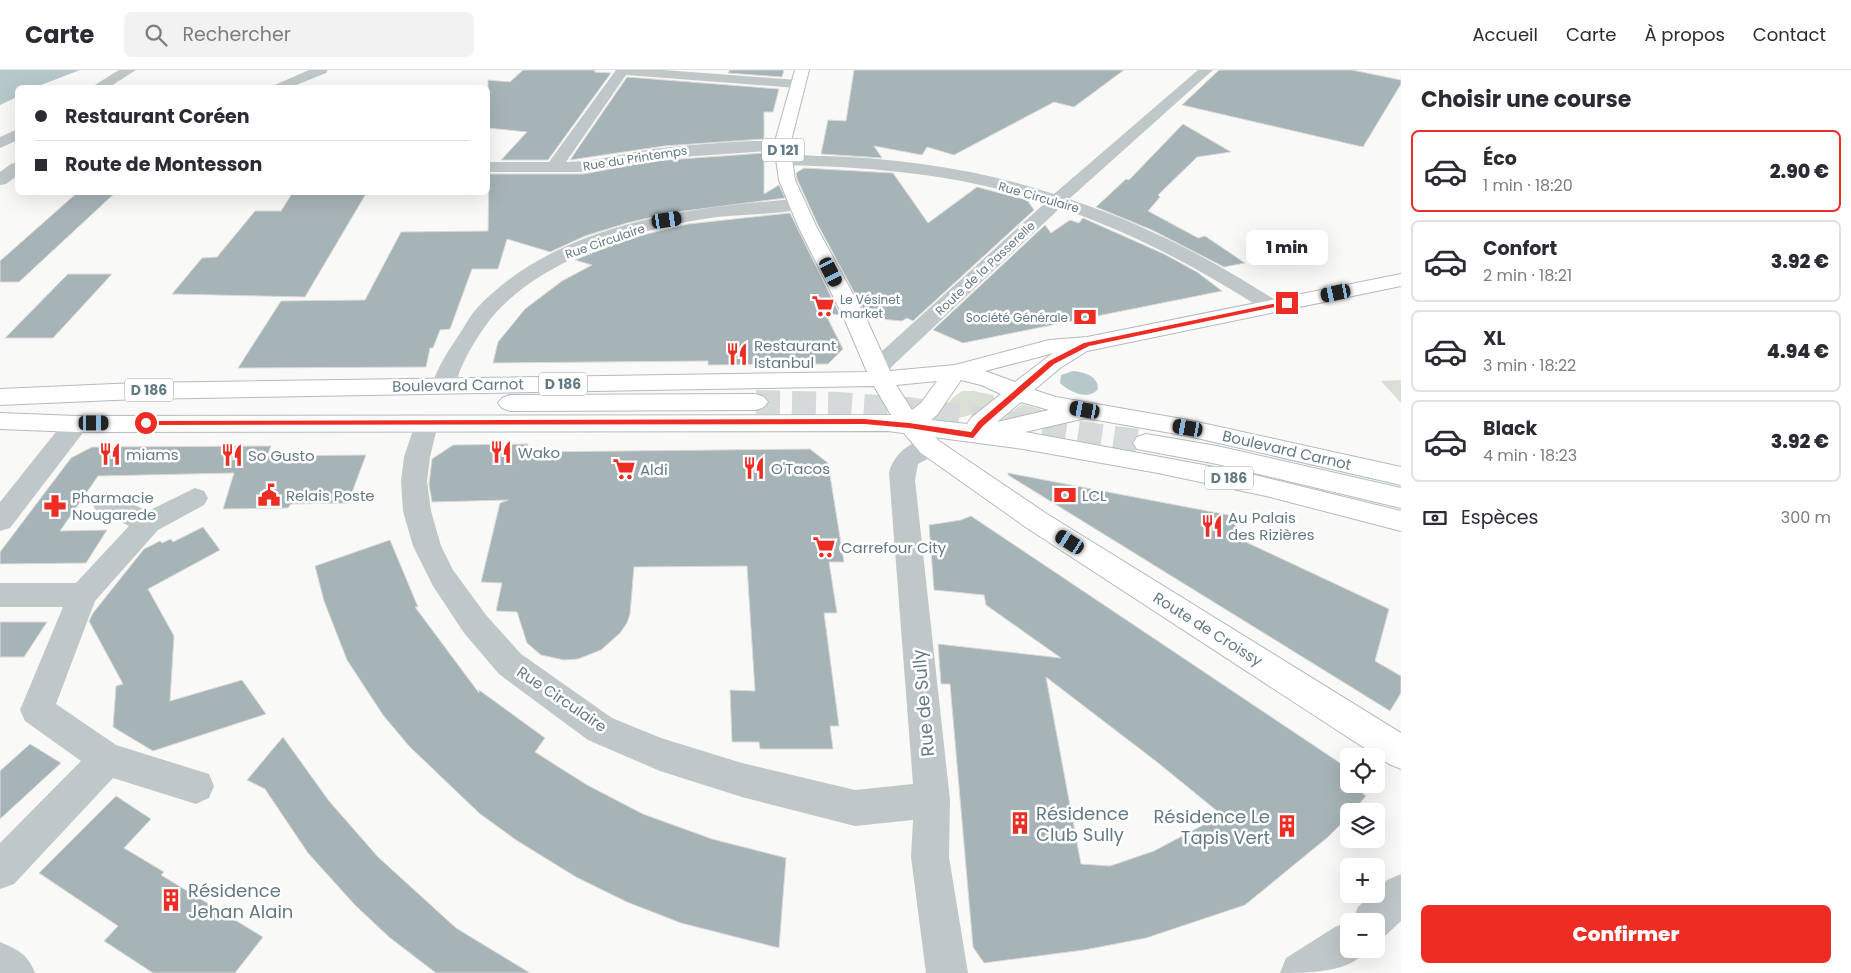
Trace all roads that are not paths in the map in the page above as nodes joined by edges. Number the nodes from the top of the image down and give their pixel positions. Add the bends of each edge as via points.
1 (130, 70) edge
2 (322, 70) edge
3 (623, 70) edge
4 (1206, 70) edge
5 (800, 74) edge
6 (102, 85) edge
7 (283, 85) edge
8 (15, 135) edge
9 (0, 143) edge
10 (783, 153) junction
11 (0, 166) edge
12 (15, 167) edge
13 (490, 167) edge
14 (554, 167) junction
15 (15, 169) edge
16 (0, 180) edge
17 (1057, 201) junction
18 (798, 204) junction
19 (1401, 280) edge
20 (1271, 306) junction
21 (1087, 344) junction
22 (954, 372) junction
23 (880, 373) junction
24 (444, 385) junction
25 (1018, 393) junction
26 (0, 398) edge
27 (756, 402) tunnel mouth
28 (1085, 410) junction
29 (416, 414) junction
30 (0, 416) edge
31 (0, 421) edge
32 (76, 424) junction
33 (973, 435) junction
34 (919, 436) junction
35 (1137, 441) tunnel mouth
36 (1401, 476) edge
37 (195, 498) dead end
38 (1401, 498) edge
39 (105, 502) dead end
40 (0, 521) edge
41 (1401, 521) edge
42 (148, 523) junction
43 (0, 595) edge
44 (82, 595) junction
45 (1401, 752) edge
46 (107, 759) junction
47 (196, 786) dead end
48 (932, 800) junction
49 (0, 870) edge
50 (1401, 894) edge
51 (1381, 913) edge
52 (1340, 947) edge
53 (0, 963) edge
54 (14, 973) edge
55 (947, 973) edge
56 (1301, 973) edge

1 - 6 street
2 - 7 street
3 - 5 street
3 - 14 street
4 - 17 street, Route de la Passerelle
5 - 10 main road, D 121
8 - 9 street
10 - 14 street, Rue du Printemps via 686,150 584,167
10 - 17 street, Rue Circulaire via 920,169
10 - 18 main road, D 121 via 787,180
11 - 12 street
13 - 14 street, Rue du Printemps
15 - 16 street
17 - 20 street, Rue Circulaire via 1122,225 1193,257
17 - 23 street, Route de la Passerelle
18 - 23 main road, D 121
18 - 24 street, Rue Circulaire via 667,220 558,257 519,282 486,311 448,366
19 - 20 main road
20 - 21 main road
21 - 22 main road via 1049,347
21 - 25 main road via 1052,362
22 - 23 main road, D 186
22 - 25 main road, D 186 via 988,378
22 - 34 main road via 929,409
23 - 24 main road, Boulevard Carnot / D 186 via 826,380
23 - 34 main road
24 - 26 main road, Boulevard Carnot / D 186 via 137,390
25 - 28 main road, D 186
25 - 33 main road via 980,424
26 - 29 main road, D 186 via 87,402 336,401
27 - 29 main road, D 186
28 - 33 main road
28 - 36 main road, Boulevard Carnot / D 186 via 1196,429
29 - 30 main road, D 186 via 332,409
29 - 32 main road, D 186 via 282,423
29 - 34 main road, D 186 via 872,422
29 - 48 street, Rue Circulaire via 414,481 417,511 427,546 442,578 475,624 510,664 600,728 660,754 742,780 854,808
31 - 32 main road, D 186
32 - 40 street
33 - 34 main road
33 - 41 main road, D 186 via 1204,473
34 - 45 main road, Route de Croissy via 1014,505
34 - 48 street, Rue de Sully via 902,466 902,480
35 - 38 main road, Boulevard Carnot / D 186 via 1217,455
37 - 42 street
39 - 42 street
42 - 44 street
43 - 44 street
44 - 46 street via 37,710
46 - 47 street
46 - 49 street
48 - 55 street, Rue de Sully via 930,858
50 - 51 street
52 - 56 street
53 - 54 street

